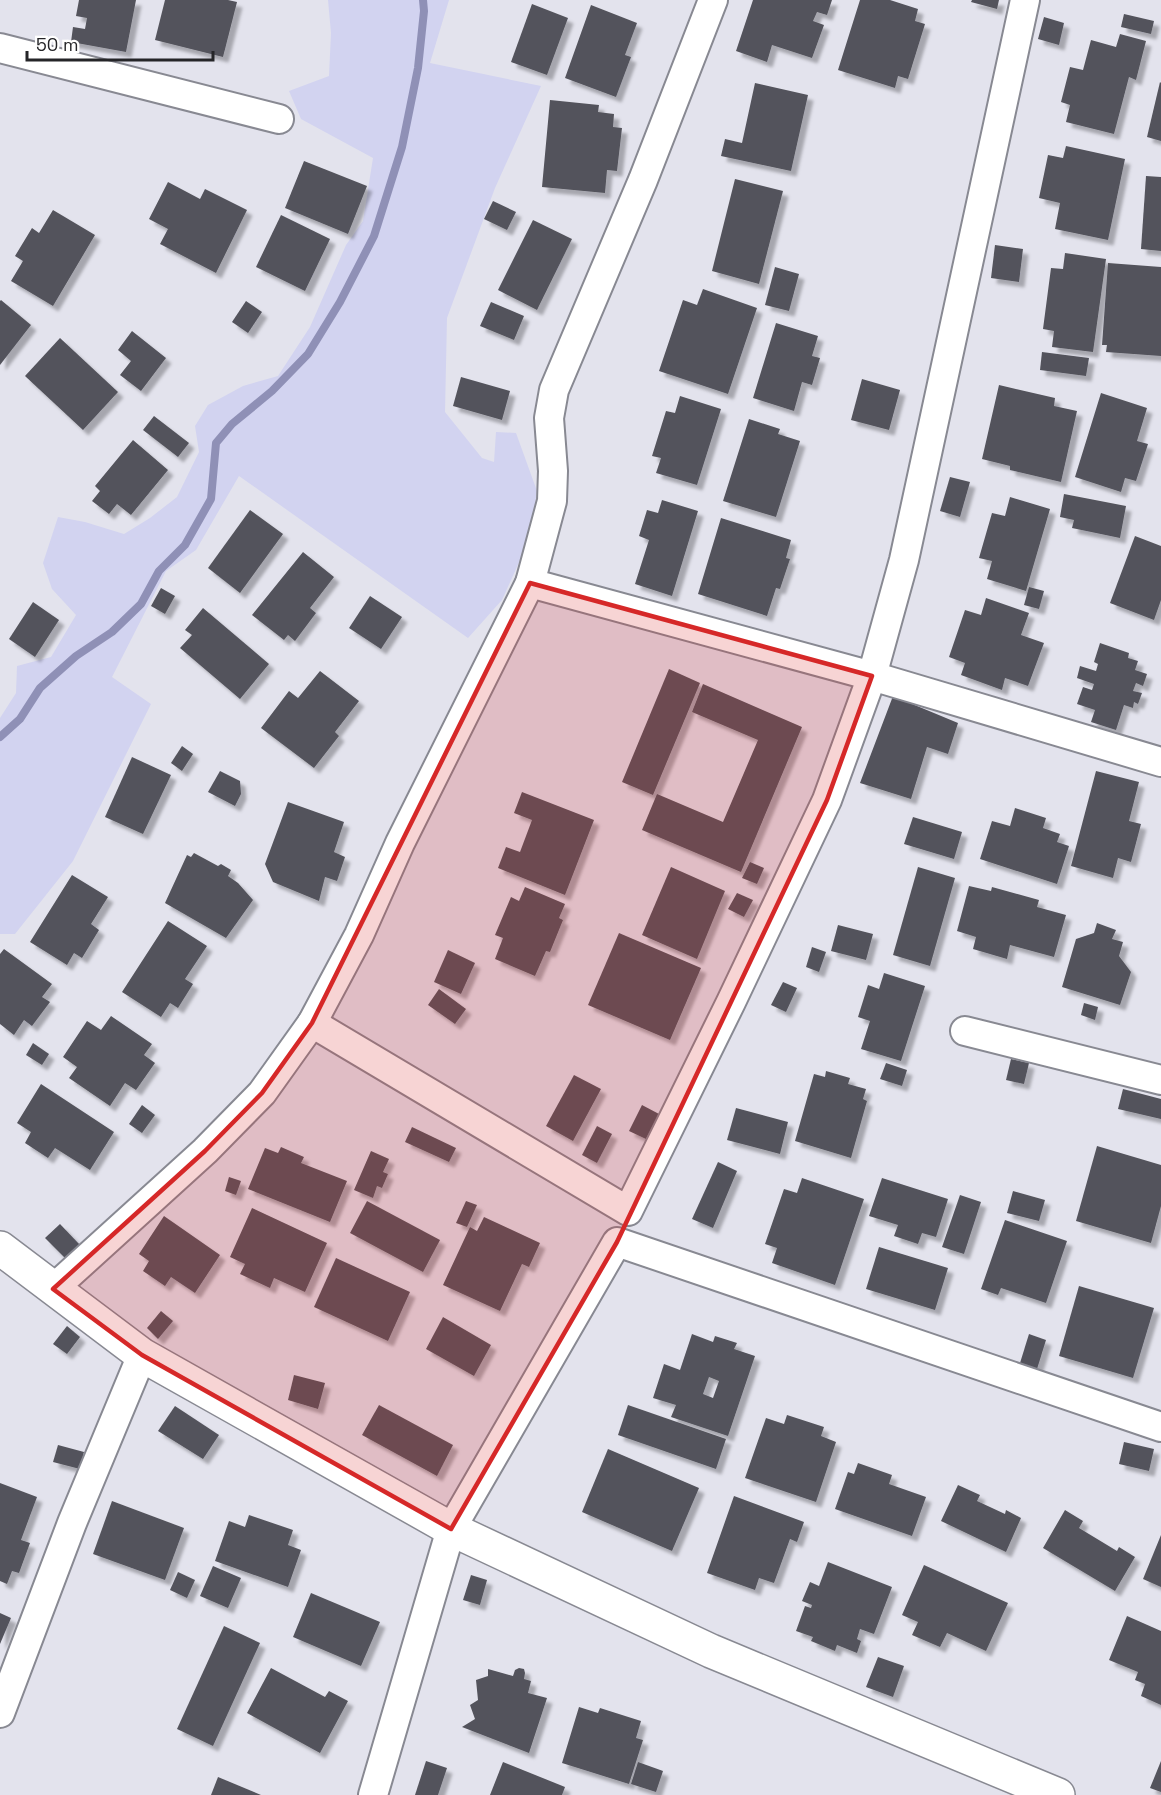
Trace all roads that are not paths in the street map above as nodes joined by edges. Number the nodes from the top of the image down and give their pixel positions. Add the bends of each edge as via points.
1 (713, 0) edge
2 (1025, 0) edge
3 (0, 48) edge
4 (279, 119) dead end
5 (530, 583) junction
6 (872, 676) junction
7 (1161, 762) edge
8 (312, 1023) junction
9 (965, 1030) dead end
10 (1161, 1080) edge
11 (628, 1211) junction
12 (617, 1242) junction
13 (0, 1248) edge
14 (53, 1289) junction
15 (142, 1355) junction
16 (1161, 1427) edge
17 (451, 1529) junction
18 (0, 1713) edge
19 (373, 1795) edge
20 (1058, 1795) edge

1 - 5 street via 643,180 554,390 549,418 552,501
2 - 6 street via 904,560
3 - 4 street
5 - 6 street
5 - 8 street via 400,843 359,935
6 - 7 street
6 - 11 street via 827,800
8 - 11 street
8 - 14 street via 262,1093
9 - 10 street
11 - 12 street
12 - 16 street
12 - 17 street
13 - 14 street
14 - 15 street
15 - 17 street
15 - 18 street via 72,1523
17 - 19 street
17 - 20 street via 711,1651

